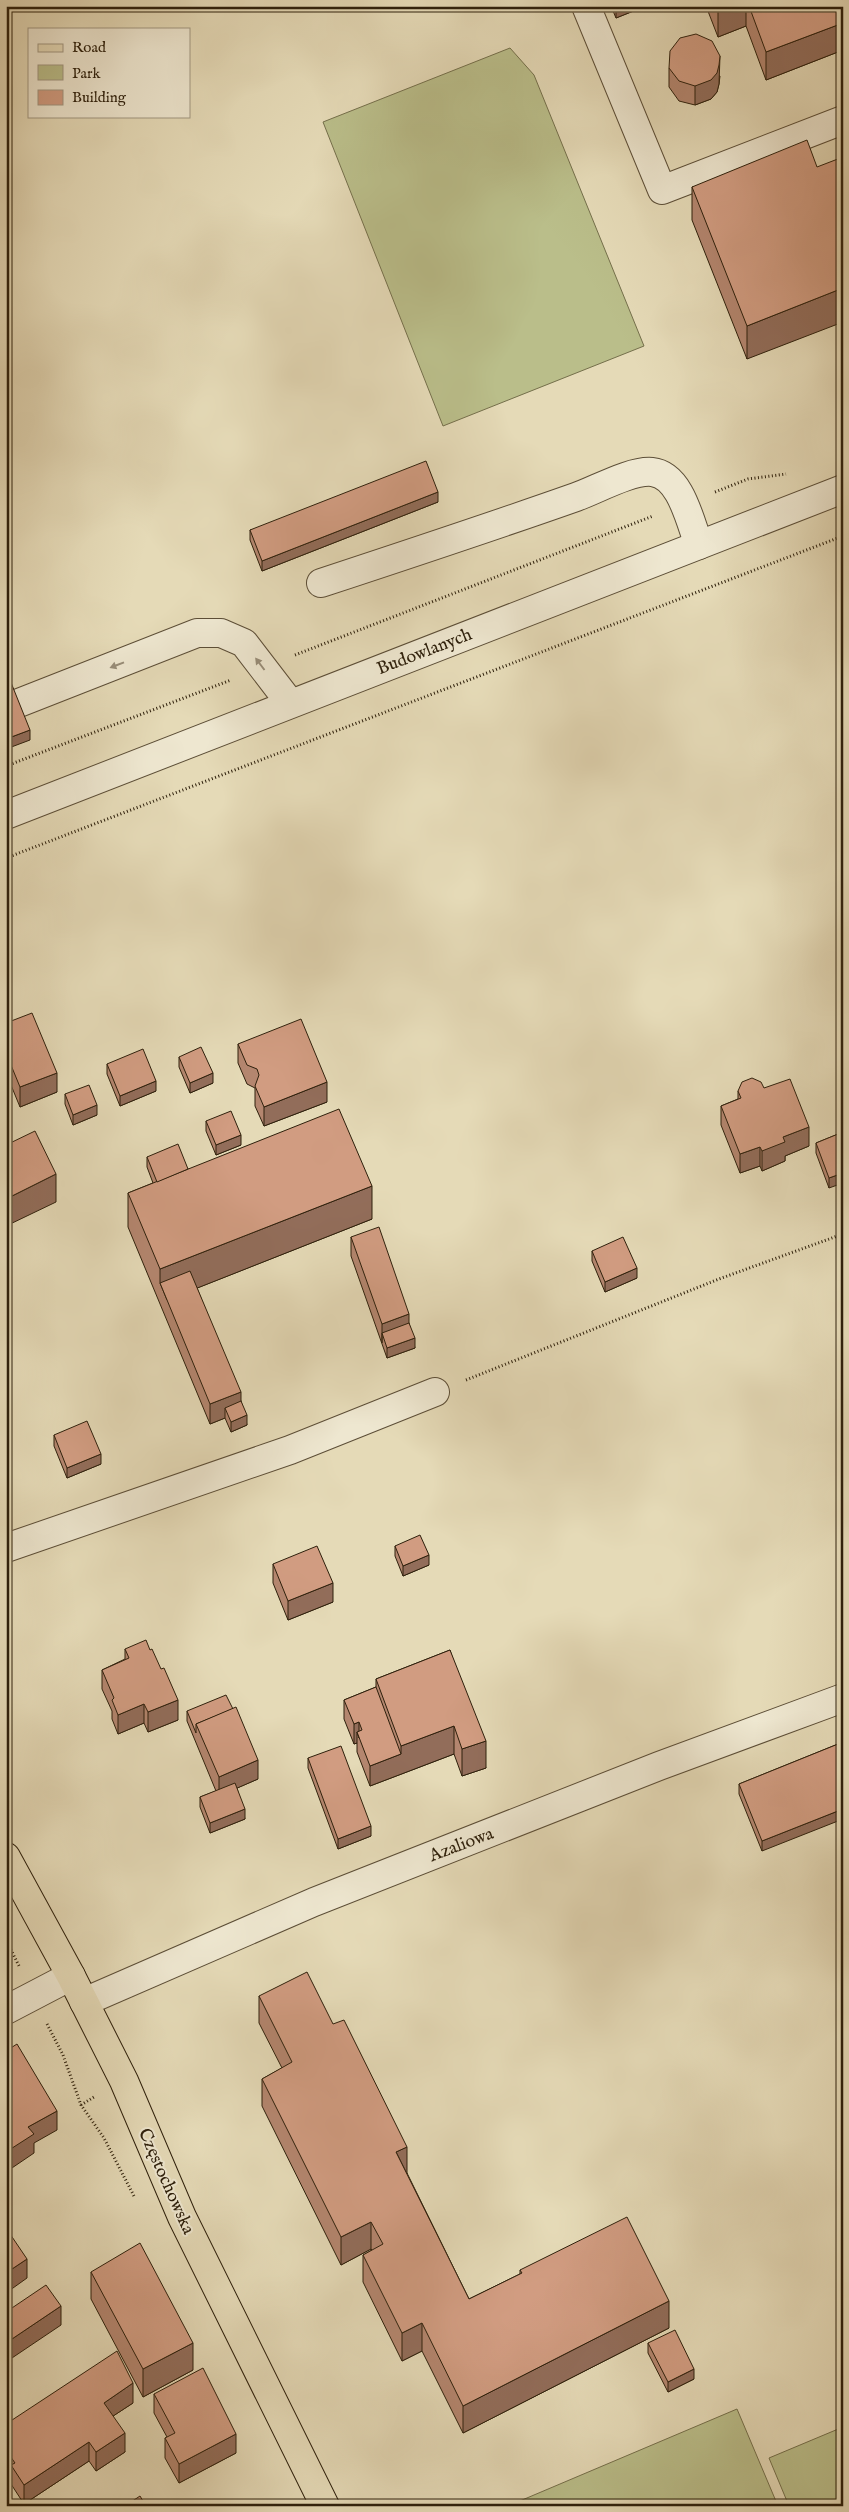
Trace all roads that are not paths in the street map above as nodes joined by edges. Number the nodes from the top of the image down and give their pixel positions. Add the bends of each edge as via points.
1 (586, 6) edge
2 (843, 120) edge
3 (843, 489) edge
4 (699, 545) junction
5 (321, 583) dead end
6 (290, 704) junction
7 (6, 708) edge
8 (6, 815) edge
9 (435, 1392) road end
10 (6, 1548) edge
11 (843, 1698) edge
12 (6, 1857) edge
13 (71, 1976) junction
14 (84, 2002) junction
15 (6, 2010) edge
16 (325, 2506) edge

1 - 2 street via 662,190
3 - 4 street, Budowlanych
4 - 5 street via 676,487 667,478 652,472 637,474
4 - 6 street, Budowlanych
6 -> 7 street via 244,643 222,632 197,633
6 - 8 street, Budowlanych
9 - 10 street via 290,1450
11 - 14 street, Azaliowa via 314,1902
12 - 13 main road, Częstochowska
13 - 14 main road, Częstochowska
13 - 15 street
14 - 16 main road, Częstochowska via 124,2081 182,2217

